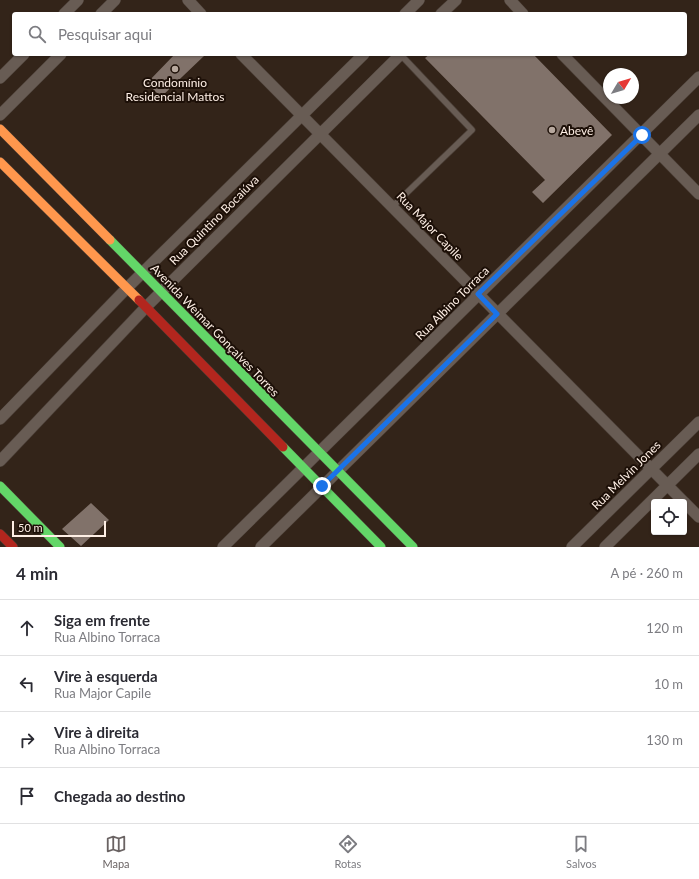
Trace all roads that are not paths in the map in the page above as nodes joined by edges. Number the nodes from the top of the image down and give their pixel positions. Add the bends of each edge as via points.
1 (78, 0) edge
2 (115, 0) edge
3 (188, 0) edge
4 (419, 0) edge
5 (456, 0) edge
6 (510, 0) edge
7 (66, 12) edge
8 (103, 12) edge
9 (200, 12) edge
10 (407, 12) edge
11 (444, 12) edge
12 (521, 12) edge
13 (22, 56) edge
14 (59, 56) edge
15 (243, 56) edge
16 (362, 56) edge
17 (398, 56) edge
18 (402, 56) edge
19 (564, 56) edge
20 (699, 77) edge
21 (0, 78) edge
22 (0, 114) edge
23 (302, 115) junction
24 (699, 115) edge
25 (0, 129) edge
26 (320, 132) junction
27 (642, 135) junction
28 (661, 155) junction
29 (0, 162) edge
30 (699, 194) edge
31 (393, 206) junction
32 (142, 273) junction
33 (127, 288) junction
34 (161, 292) junction
35 (478, 294) junction
36 (146, 307) junction
37 (497, 314) junction
38 (0, 419) edge
39 (699, 422) edge
40 (319, 454) junction
41 (699, 454) edge
42 (0, 461) edge
43 (303, 468) junction
44 (651, 469) junction
45 (338, 471) junction
46 (668, 485) junction
47 (0, 486) edge
48 (322, 486) junction
49 (681, 499) edge
50 (687, 505) edge
51 (699, 517) edge
52 (0, 534) edge
53 (13, 547) edge
54 (60, 547) edge
55 (223, 547) edge
56 (261, 547) edge
57 (382, 547) edge
58 (412, 547) edge
59 (572, 547) edge
60 (605, 547) edge

1 - 7 street
2 - 8 street
3 - 9 street
4 - 10 street
5 - 11 street
6 - 12 street
13 - 21 street
14 - 22 street
15 - 23 street, Rua Major Capile
16 - 23 street, Rua Quintino Bocaiúva
17 - 26 street, Rua Quintino Bocaiúva
18 - 31 lane via 472,130
19 - 27 street
20 - 27 street, Rua Albino Torraca
23 - 26 street, Rua Major Capile
23 - 32 street, Rua Quintino Bocaiúva
24 - 28 street
25 - 32 main road, Avenida Weimar Gonçalves Torres
26 - 31 street, Rua Major Capile
26 - 34 street, Rua Quintino Bocaiúva
27 - 28 street
27 - 35 street, Rua Albino Torraca
28 - 30 street
28 - 37 street
29 - 33 main road
31 - 35 street, Rua Major Capile
32 - 33 street, Rua Quintino Bocaiúva
32 - 34 main road, Avenida Weimar Gonçalves Torres
33 - 36 main road
33 - 38 street, Rua Quintino Bocaiúva
34 - 36 street, Rua Quintino Bocaiúva
34 - 40 main road, Avenida Weimar Gonçalves Torres
35 - 37 street, Rua Major Capile
35 - 40 street, Rua Albino Torraca
36 - 42 street, Rua Quintino Bocaiúva
36 - 43 main road
37 - 44 street, Rua Major Capile
37 - 45 street
39 - 44 street, Rua Melvin Jones
40 - 43 street, Rua Albino Torraca
40 - 45 main road, Avenida Weimar Gonçalves Torres
41 - 46 street
43 - 48 main road
43 - 55 street, Rua Albino Torraca
44 - 46 street, Rua Major Capile
44 - 59 street, Rua Melvin Jones
45 - 48 street
45 - 58 main road, Avenida Weimar Gonçalves Torres
46 - 49 street, Rua Major Capile
46 - 60 street
47 - 54 main road
48 - 56 street
48 - 57 main road
50 - 51 street, Rua Major Capile
52 - 53 main road

